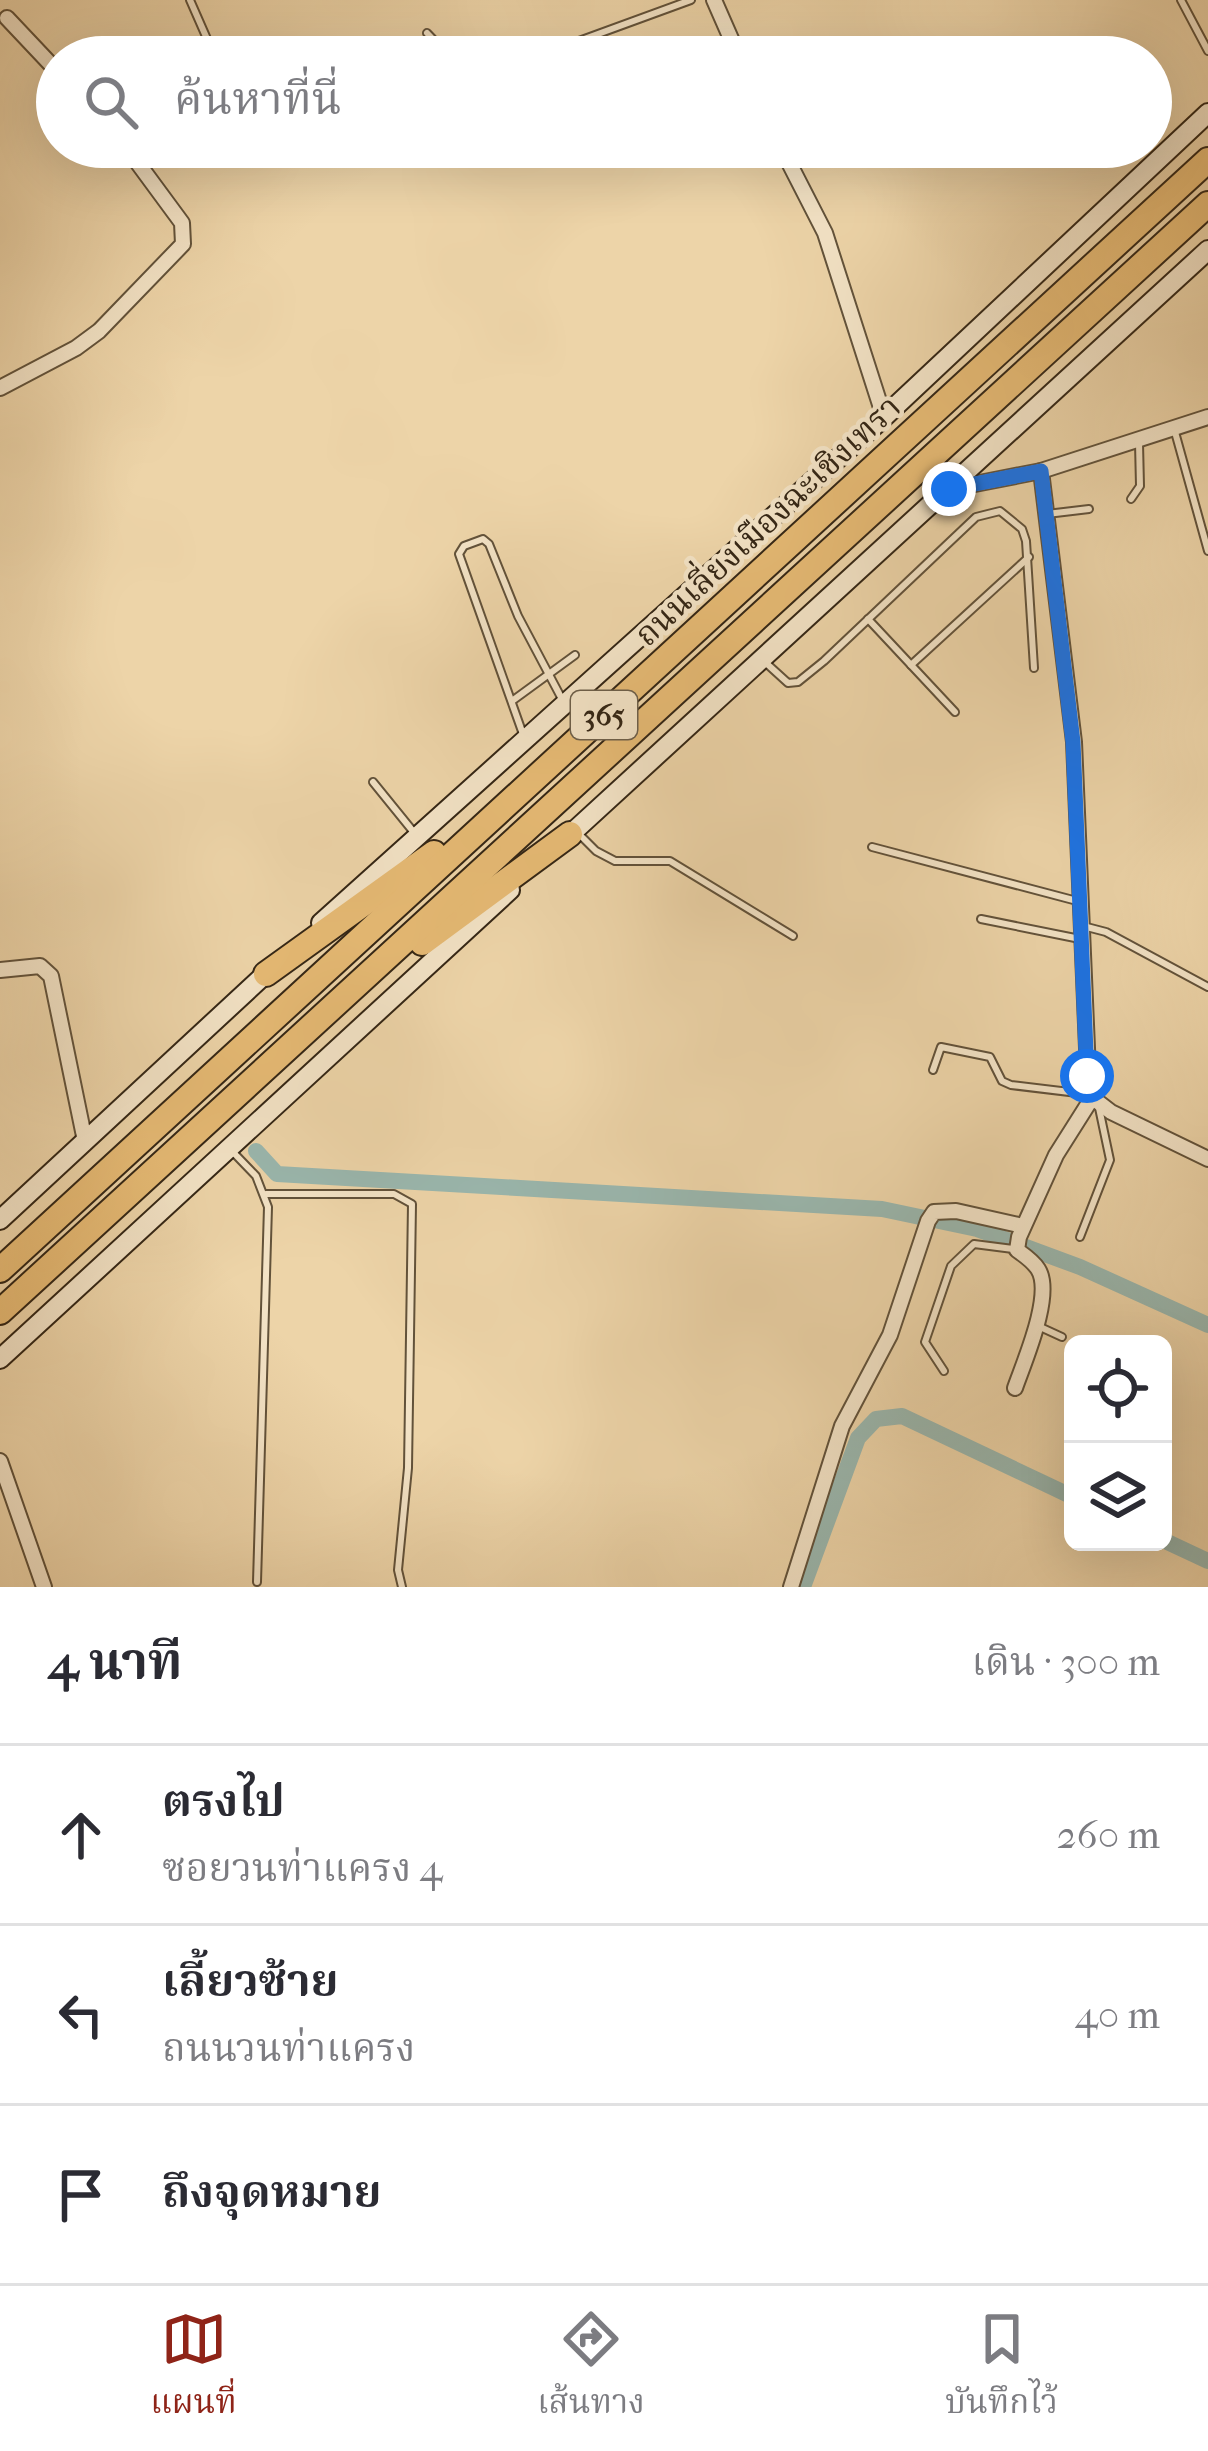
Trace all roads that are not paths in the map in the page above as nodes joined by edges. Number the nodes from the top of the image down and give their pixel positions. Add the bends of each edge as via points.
1 (190, 0) edge
2 (691, 0) edge
3 (714, 0) edge
4 (1181, 0) edge
5 (7, 18) dead end
6 (427, 33) dead end
7 (206, 36) edge
8 (430, 36) edge
9 (592, 36) edge
10 (730, 36) edge
11 (36, 49) edge
12 (1208, 51) edge
13 (1208, 113) edge
14 (1172, 147) edge
15 (1208, 160) edge
16 (141, 168) edge
17 (792, 168) edge
18 (1149, 168) edge
19 (1208, 204) edge
20 (1208, 250) edge
21 (0, 388) edge
22 (884, 417) junction
23 (1208, 417) edge
24 (1174, 428) junction
25 (1139, 440) junction
26 (1041, 471) junction
27 (949, 489) junction
28 (1131, 499) dead end
29 (1208, 501) edge
30 (1197, 504) junction
31 (1089, 509) dead end
32 (1047, 514) junction
33 (1208, 551) edge
34 (1029, 557) junction
35 (868, 619) junction
36 (575, 656) dead end
37 (763, 660) junction
38 (910, 664) junction
39 (1034, 668) dead end
40 (549, 676) junction
41 (512, 701) junction
42 (565, 704) junction
43 (955, 712) dead end
44 (524, 740) junction
45 (373, 782) dead end
46 (526, 786) junction
47 (573, 832) junction
48 (416, 835) junction
49 (872, 847) dead end
50 (1078, 902) junction
51 (981, 919) dead end
52 (1080, 932) junction
53 (793, 936) dead end
54 (0, 970) edge
55 (266, 974) junction
56 (1208, 987) edge
57 (322, 1017) junction
58 (933, 1070) dead end
59 (1093, 1099) junction
60 (85, 1142) junction
61 (228, 1147) junction
62 (1208, 1159) edge
63 (266, 1194) junction
64 (0, 1220) edge
65 (1023, 1226) junction
66 (1081, 1237) dead end
67 (1017, 1250) junction
68 (0, 1270) edge
69 (0, 1312) edge
70 (1036, 1325) junction
71 (1062, 1337) dead end
72 (0, 1360) edge
73 (944, 1371) dead end
74 (1015, 1388) dead end
75 (0, 1461) edge
76 (257, 1582) dead end
77 (44, 1587) edge
78 (401, 1587) edge
79 (791, 1587) edge

1 - 7 lane
2 - 9 lane
3 - 10 street
4 - 12 lane
5 - 11 street
6 - 8 lane
13 - 14 main road, ถนนเลี่ยงเมืองฉะเชิงเทรา / 365
15 - 46 highway, ถนนเลี่ยงเมืองฉะเชิงเทรา / 365
16 - 21 street via 182,223 184,244 99,331
17 - 22 street via 825,233
18 - 22 main road, ถนนเลี่ยงเมืองฉะเชิงเทรา / 365
19 - 57 highway, ถนนเลี่ยงเมืองฉะเชิงเทรา / 365
20 - 27 main road, 365
22 - 42 main road, ถนนเลี่ยงเมืองฉะเชิงเทรา / 365
23 - 24 street
24 - 25 street
24 - 30 lane
25 - 26 street
25 - 28 lane via 1140,486
26 - 27 street
26 - 32 street
27 - 37 main road, 365
29 - 30 lane
30 - 33 lane
31 - 32 lane
32 - 50 street via 1073,742
34 - 35 lane via 1022,529 989,511
34 - 38 lane
34 - 39 lane
35 - 37 lane via 798,682 788,683
35 - 38 lane
36 - 40 lane
37 - 47 main road, 365
38 - 43 lane
40 - 41 lane
40 - 41 lane via 489,544 483,538 464,546 459,554
40 - 42 lane
41 - 44 lane
42 - 44 main road, ถนนเลี่ยงเมืองฉะเชิงเทรา / 365
44 - 48 main road, ถนนเลี่ยงเมืองฉะเชิงเทรา / 365
45 - 48 lane
46 - 55 highway
46 - 68 highway, ถนนเลี่ยงเมืองฉะเชิงเทรา / 365
47 - 53 lane via 615,861 670,861
47 - 57 highway
47 - 61 main road, 365
48 - 55 main road, ถนนเลี่ยงเมืองฉะเชิงเทรา / 365
49 - 50 lane
50 - 52 street
51 - 52 lane
52 - 56 lane via 1106,932
52 - 59 street
54 - 60 street via 40,966 51,976
55 - 60 main road, ถนนเลี่ยงเมืองฉะเชิงเทรา / 365
57 - 69 highway, ถนนเลี่ยงเมืองฉะเชิงเทรา / 365
58 - 59 lane via 941,1047 990,1058 1011,1085
59 - 62 street
59 - 65 street
59 - 66 lane via 1110,1160
60 - 64 main road, ถนนเลี่ยงเมืองฉะเชิงเทรา / 365
61 - 63 lane
61 - 72 main road, 365
63 - 76 lane
63 - 78 lane via 394,1194 412,1204
65 - 67 street
65 - 79 street via 956,1211 928,1221 890,1335 842,1426
67 - 70 street via 1041,1274
67 - 73 lane via 974,1244 951,1266 925,1342
70 - 71 lane
70 - 74 street
75 - 77 street

